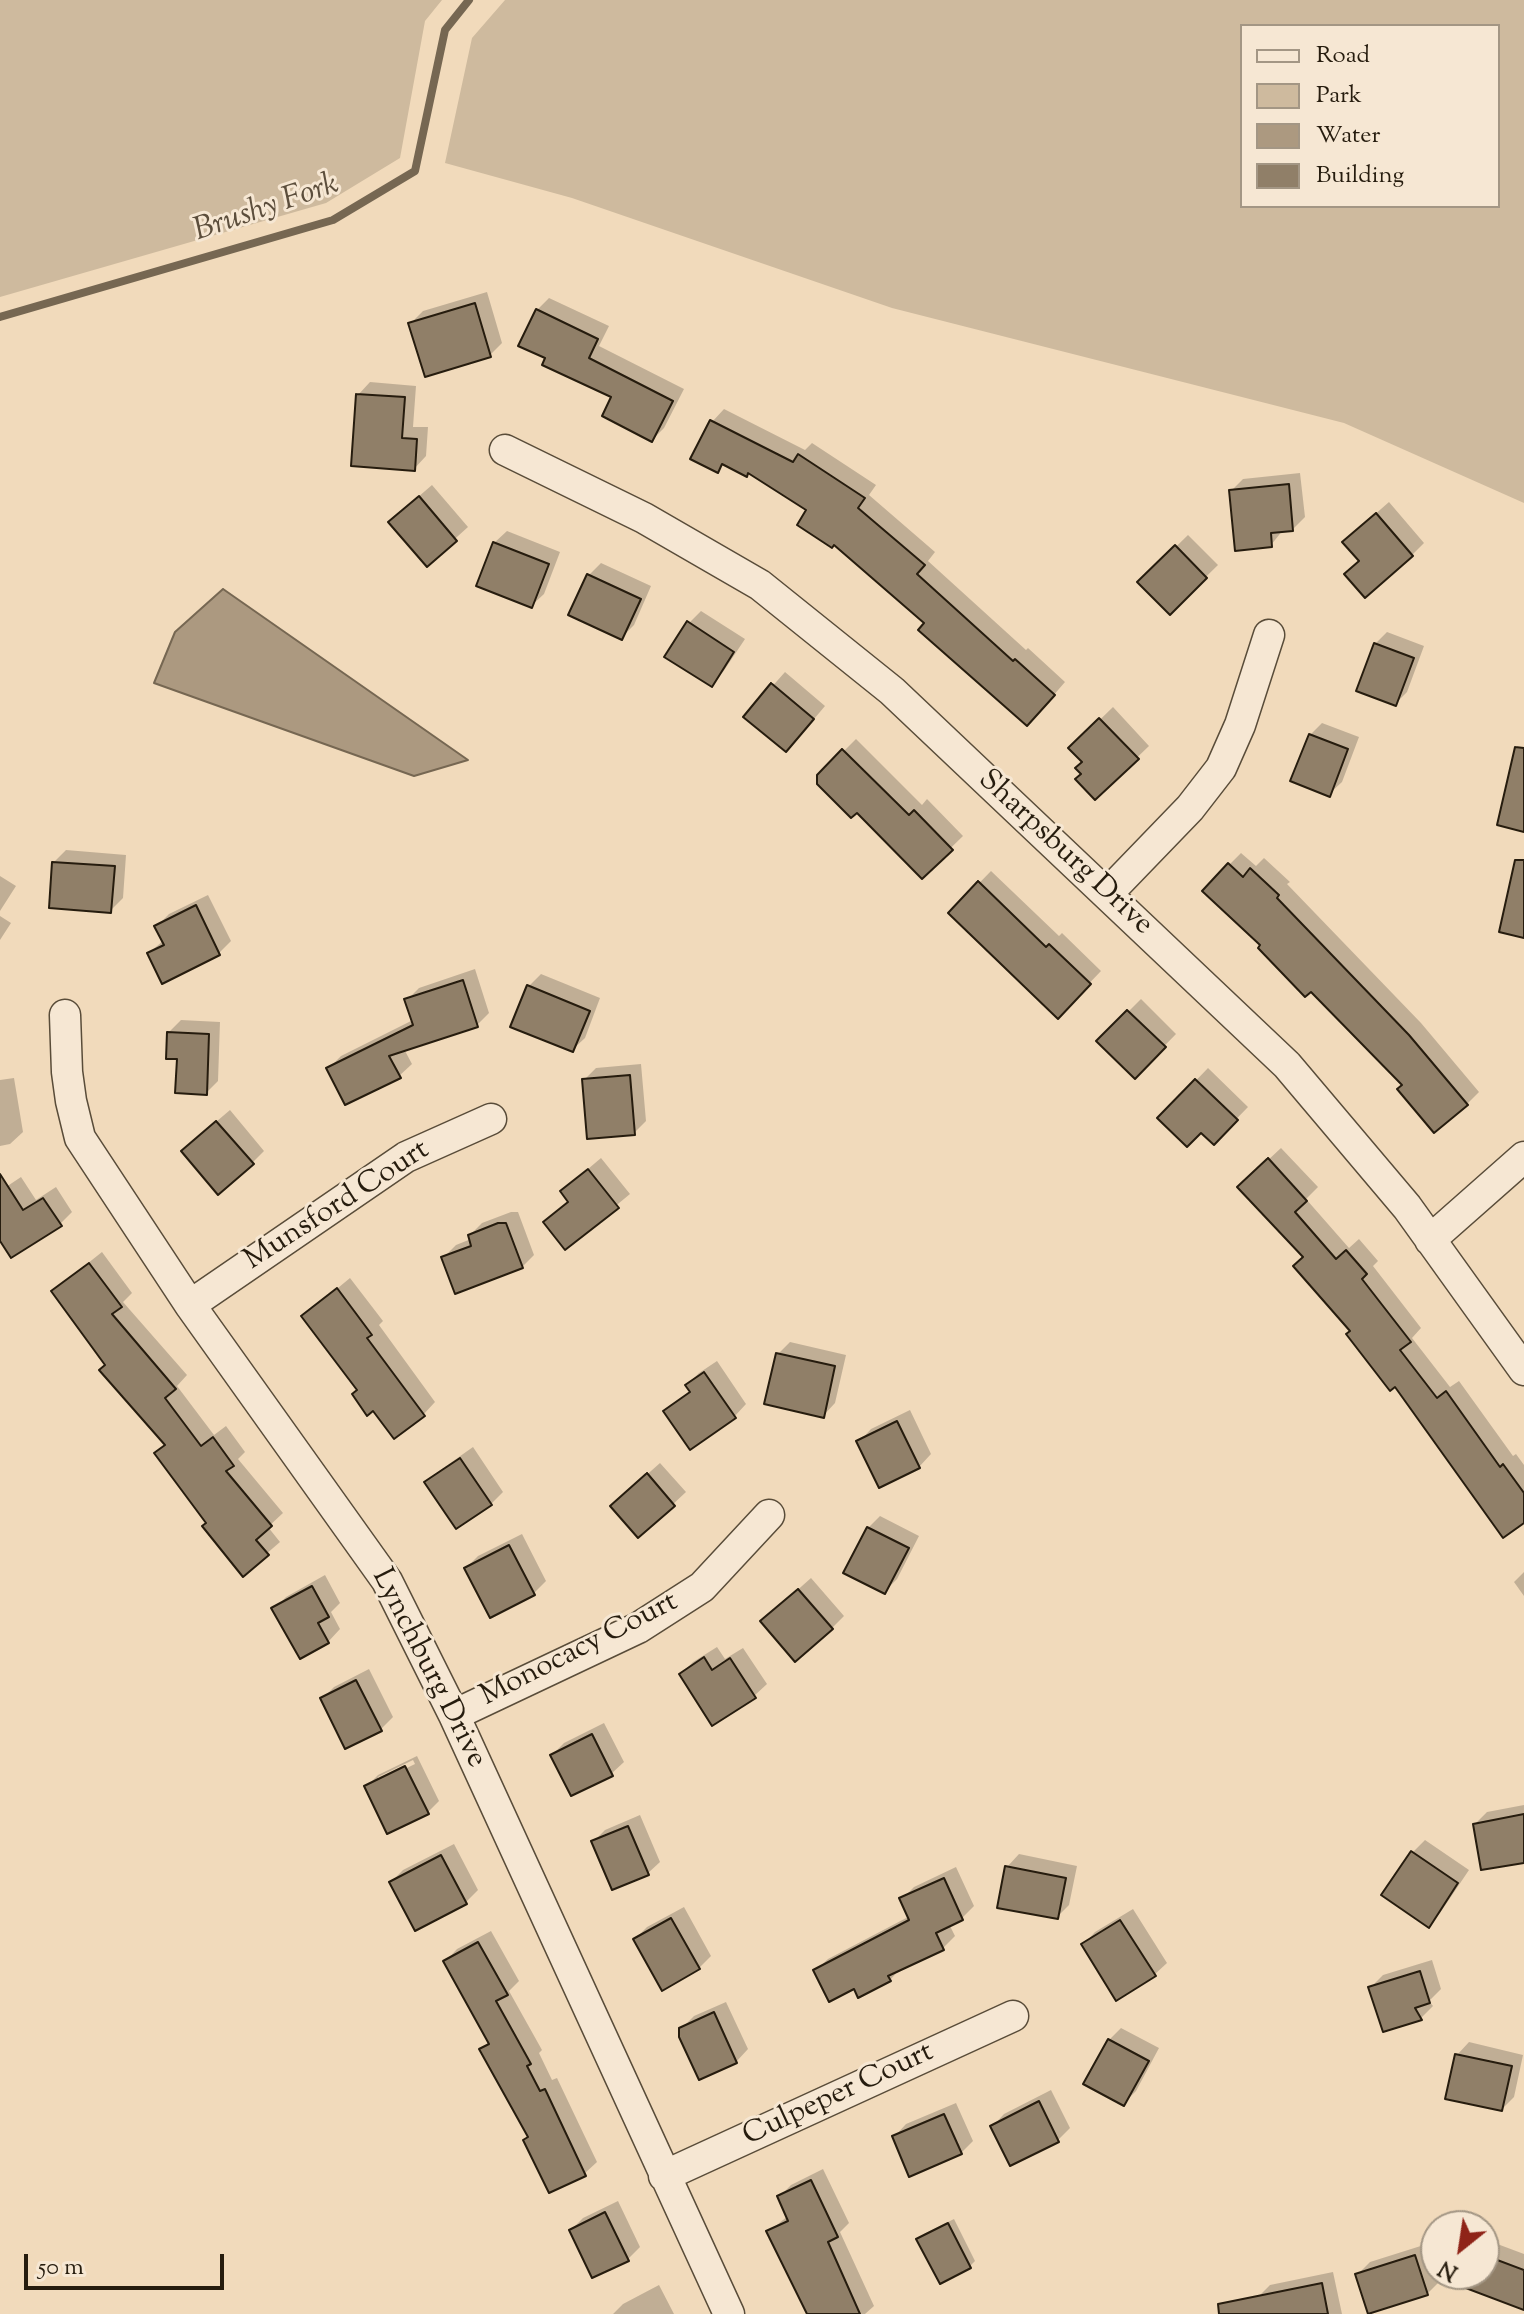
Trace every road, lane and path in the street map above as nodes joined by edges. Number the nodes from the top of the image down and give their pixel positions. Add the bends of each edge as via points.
1 (505, 450) dead end
2 (1269, 635) dead end
3 (1107, 894) junction
4 (65, 1015) dead end
5 (491, 1119) dead end
6 (1524, 1157) edge
7 (1430, 1240) junction
8 (190, 1305) junction
9 (1524, 1370) edge
10 (769, 1515) dead end
11 (454, 1715) junction
12 (1013, 2016) dead end
13 (664, 2176) junction
14 (729, 2314) edge

1 - 3 street, Sharpsburg Drive via 644,518 760,585 892,691
2 - 3 street via 1221,768
3 - 7 street, Sharpsburg Drive via 1287,1065
4 - 8 street, Lynchburg Drive via 67,1072 80,1138
5 - 8 street, Munsford Court via 406,1157
6 - 7 street
7 - 9 street, Sharpsburg Drive
8 - 11 street, Lynchburg Drive via 387,1581
10 - 11 street, Monocacy Court via 702,1587 638,1628
11 - 13 street, Lynchburg Drive
12 - 13 street, Culpeper Court
13 - 14 street, Lynchburg Drive

